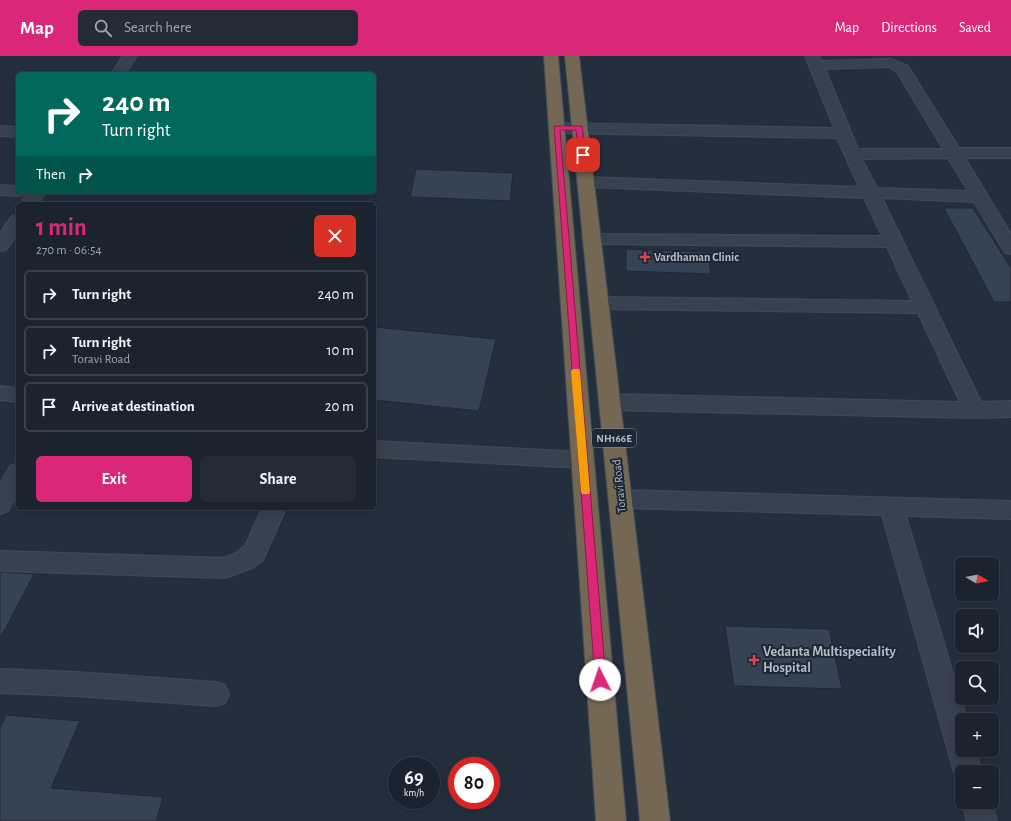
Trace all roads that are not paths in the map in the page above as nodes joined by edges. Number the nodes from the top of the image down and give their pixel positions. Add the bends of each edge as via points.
1 (130, 56) edge
2 (551, 56) edge
3 (572, 56) edge
4 (814, 61) edge
5 (119, 72) edge
6 (557, 128) junction
7 (580, 128) junction
8 (0, 131) edge
9 (16, 132) edge
10 (844, 134) junction
11 (955, 153) junction
12 (1011, 153) edge
13 (852, 154) junction
14 (586, 182) junction
15 (0, 190) edge
16 (16, 191) edge
17 (871, 194) junction
18 (980, 197) junction
19 (16, 225) edge
20 (591, 239) junction
21 (894, 242) junction
22 (0, 246) edge
23 (1011, 250) edge
24 (598, 303) junction
25 (925, 307) junction
26 (0, 392) edge
27 (16, 395) edge
28 (610, 402) junction
29 (1011, 409) edge
30 (974, 410) junction
31 (376, 449) edge
32 (583, 460) junction
33 (16, 476) edge
34 (621, 499) junction
35 (0, 505) edge
36 (891, 506) junction
37 (273, 510) edge
38 (1008, 515) edge
39 (0, 561) edge
40 (0, 682) edge
41 (215, 694) dead end
42 (966, 765) edge
43 (979, 809) edge
44 (611, 821) edge
45 (655, 821) edge
46 (982, 821) edge

1 - 5 street
2 - 6 highway, NH166E
3 - 7 highway, Toravi Road / NH166E
4 - 10 street
4 - 11 street via 891,64 903,69
6 - 7 street
6 - 32 highway, NH166E
7 - 10 street
7 - 14 highway, Toravi Road / NH166E
8 - 9 street
10 - 13 street
11 - 12 street
11 - 13 street
11 - 18 street
13 - 17 street
14 - 17 street
14 - 20 highway, Toravi Road / NH166E
15 - 16 street
17 - 18 street
17 - 21 street
18 - 23 street
19 - 22 street
20 - 21 street
20 - 24 highway, Toravi Road / NH166E
21 - 25 street
24 - 25 street
24 - 28 highway, Toravi Road / NH166E
25 - 30 street
26 - 27 street
28 - 30 street
28 - 34 highway, Toravi Road / NH166E
29 - 30 street
31 - 32 street
32 - 44 highway, NH166E
33 - 35 street
34 - 36 street
34 - 45 highway, Toravi Road / NH166E
36 - 38 street
36 - 42 street
37 - 39 street via 254,553 226,568
40 - 41 street via 76,684
43 - 46 street

